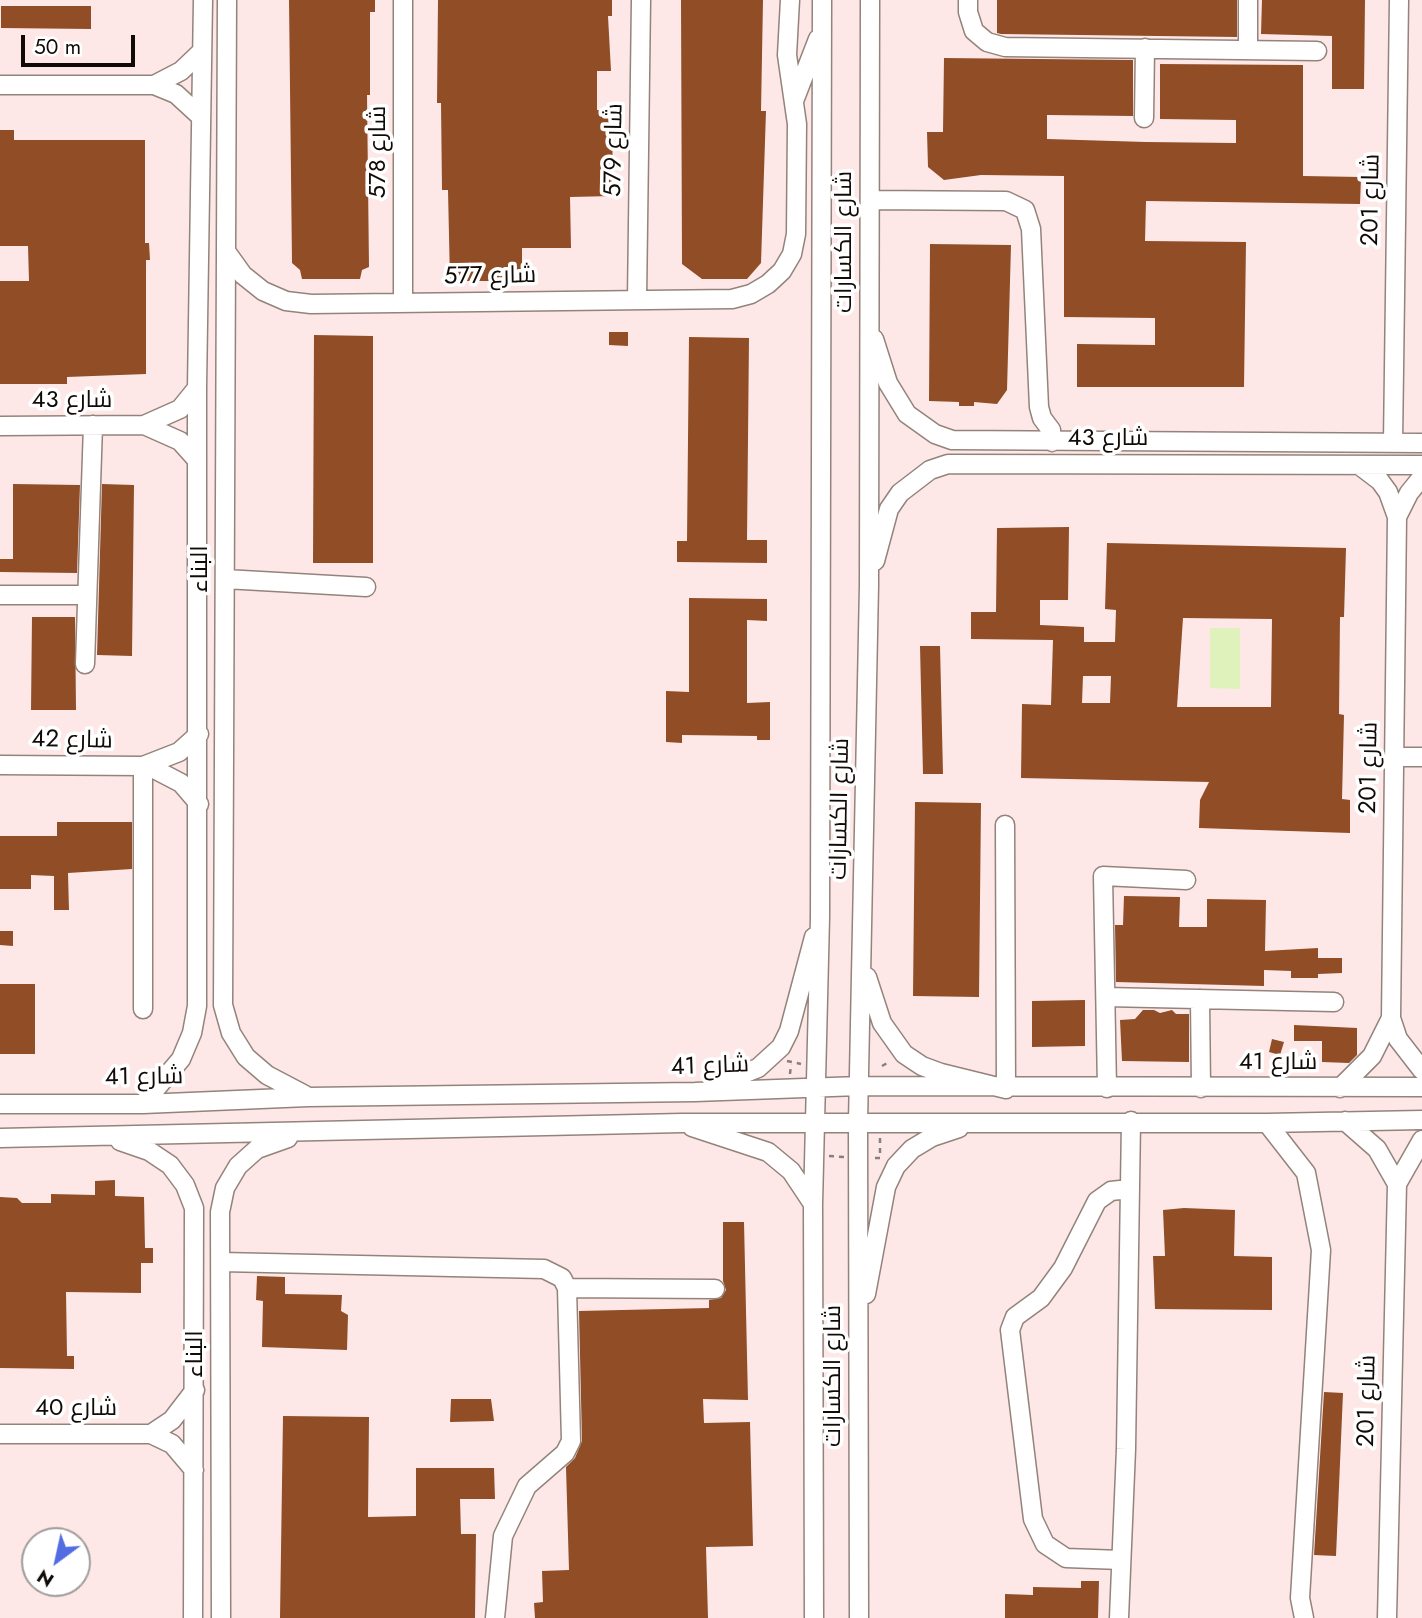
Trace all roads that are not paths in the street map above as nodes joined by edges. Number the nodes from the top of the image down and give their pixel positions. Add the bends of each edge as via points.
1 (203, 0) edge
2 (227, 0) edge
3 (403, 0) edge
4 (641, 0) edge
5 (790, 0) edge
6 (822, 0) edge
7 (870, 0) edge
8 (968, 0) edge
9 (1248, 0) edge
10 (1399, 0) edge
11 (821, 33) junction
12 (1145, 48) junction
13 (1248, 49) junction
14 (202, 51) junction
15 (1317, 51) dead end
16 (0, 85) edge
17 (154, 85) junction
18 (794, 101) junction
19 (201, 117) junction
20 (1144, 118) dead end
21 (870, 200) junction
22 (228, 254) junction
23 (768, 284) joint
24 (637, 300) junction
25 (403, 303) junction
26 (869, 323) junction
27 (197, 388) junction
28 (93, 425) junction
29 (144, 425) junction
30 (0, 426) edge
31 (1052, 442) junction
32 (1393, 443) junction
33 (1422, 443) edge
34 (197, 460) junction
35 (1359, 465) junction
36 (1422, 465) edge
37 (1422, 477) edge
38 (1397, 517) junction
39 (225, 579) junction
40 (869, 585) junction
41 (366, 587) dead end
42 (0, 595) edge
43 (86, 595) junction
44 (85, 664) dead end
45 (199, 734) junction
46 (1394, 757) junction
47 (1422, 757) edge
48 (0, 765) edge
49 (143, 766) junction
50 (199, 804) junction
51 (1005, 825) dead end
52 (1186, 880) dead end
53 (820, 917) junction
54 (863, 967) junction
55 (1106, 997) junction
56 (1200, 999) junction
57 (1334, 1002) dead end
58 (143, 1009) dead end
59 (1391, 1018) junction
60 (1422, 1070) edge
61 (859, 1086) junction
62 (816, 1087) junction
63 (1422, 1087) edge
64 (1107, 1088) junction
65 (1201, 1088) junction
66 (1340, 1088) junction
67 (1006, 1089) junction
68 (695, 1092) junction
69 (308, 1097) junction
70 (0, 1104) edge
71 (143, 1104) junction
72 (1422, 1120) edge
73 (1130, 1121) junction
74 (1345, 1121) junction
75 (815, 1122) junction
76 (858, 1122) junction
77 (682, 1123) junction
78 (975, 1123) junction
79 (1267, 1123) junction
80 (301, 1132) junction
81 (0, 1138) edge
82 (111, 1138) junction
83 (1422, 1140) edge
84 (1397, 1184) junction
85 (1129, 1189) junction
86 (813, 1204) junction
87 (221, 1262) junction
88 (567, 1288) junction
89 (715, 1289) dead end
90 (859, 1326) junction
91 (195, 1390) junction
92 (0, 1434) edge
93 (151, 1434) junction
94 (194, 1470) junction
95 (1121, 1560) junction
96 (194, 1618) edge
97 (221, 1618) edge
98 (495, 1618) edge
99 (814, 1618) edge
100 (859, 1618) edge
101 (1119, 1618) edge
102 (1304, 1618) edge
103 (1387, 1618) edge

1 - 14 street, البناء
2 - 22 street, البناء
3 - 25 street, شارع 578
4 - 24 street, شارع 579
5 - 18 street, شارع الكسارات via 787,64
6 - 11 street, شارع الكسارات
7 - 21 street, شارع الكسارات
8 - 12 street via 974,32 996,44
9 - 13 street
10 - 32 street, شارع 201
11 - 18 street
11 - 53 street, شارع الكسارات
12 - 13 street
12 - 20 street
13 - 15 street
14 - 17 street via 181,71
14 - 19 street, البناء
16 - 17 street
17 - 19 street via 176,94
18 - 23 street, شارع الكسارات via 796,234 792,254
19 - 27 street, البناء
21 - 26 street, شارع الكسارات
21 - 31 street via 1006,201 1025,210 1031,229 1039,407
22 - 25 street, شارع 577 via 243,275 286,301
22 - 39 street, البناء
23 - 24 street, شارع 577 via 732,299
24 - 25 street, شارع 577
26 - 31 street, شارع 43 via 896,399 920,425 952,440
26 - 40 street, شارع الكسارات
27 - 29 street, شارع 43 via 180,409
27 - 34 street, البناء
28 - 29 street, شارع 43
28 - 30 street, شارع 43
28 - 43 street
29 - 34 street, شارع 43 via 180,441
31 - 32 street, شارع 43
32 - 33 street, شارع 43
34 - 45 street, البناء
35 - 36 street, شارع 43
35 - 38 street, شارع 201 via 1380,481
35 - 40 street, شارع 43 via 948,464 922,475 900,493 890,509
37 - 38 street, شارع 201
38 - 46 street, شارع 201
39 - 41 street
39 - 69 street, البناء via 225,1020 237,1045 256,1067
40 - 54 street, شارع الكسارات
42 - 43 street
43 - 44 street
45 - 49 street, شارع 42 via 179,752
45 - 50 street, البناء
46 - 47 street
46 - 59 street, شارع 201
48 - 49 street, شارع 42
49 - 50 street, شارع 42 via 181,783
49 - 58 street
50 - 71 street, البناء via 195,1020 181,1059
51 - 67 street
52 - 55 street via 1103,876
53 - 62 street, شارع الكسارات
53 - 68 street via 782,1047 758,1068
54 - 61 street, شارع الكسارات
54 - 67 street via 882,1023 904,1054 941,1073
55 - 56 street
55 - 64 street
56 - 57 street
56 - 65 street
59 - 60 street, شارع 201 via 1398,1039
59 - 66 street, شارع 201 via 1372,1056
61 - 62 street, شارع 41
61 - 67 street, شارع 41
61 - 76 street, شارع الكسارات
62 - 68 street, شارع 41
62 - 75 street, شارع الكسارات
63 - 66 street, شارع 41
64 - 65 street, شارع 41
64 - 67 street, شارع 41
65 - 66 street, شارع 41
68 - 69 street, شارع 41
69 - 71 street, شارع 41
70 - 71 street, شارع 41
72 - 74 street
73 - 78 street
73 - 79 street
73 - 85 street
74 - 79 street
74 - 84 street via 1377,1149
75 - 76 street
75 - 77 street
75 - 86 street, شارع الكسارات
76 - 78 street
76 - 90 street, شارع الكسارات
77 - 80 street
77 - 86 street via 768,1152 791,1171
78 - 90 street via 932,1137 896,1166 886,1187
79 - 102 street via 1306,1173 1321,1251 1300,1598
80 - 82 street
80 - 87 street, البناء via 257,1149 231,1176 220,1212
81 - 82 street
82 - 91 street, البناء via 160,1157 178,1174 191,1196 196,1220
83 - 84 street, شارع 201
84 - 103 street, شارع 201
85 - 95 street
85 - 95 street via 1111,1191 1097,1201 1063,1268 1041,1298 1015,1317 1010,1330 1033,1519 1045,1544 1066,1558
86 - 99 street, شارع الكسارات
87 - 88 street via 544,1269 562,1278
87 - 97 street, البناء
88 - 89 street
88 - 98 street via 571,1441 565,1453 527,1486 503,1536
90 - 100 street, شارع الكسارات
91 - 93 street, شارع 40 via 172,1420
91 - 94 street, البناء
92 - 93 street, شارع 40
93 - 94 street, شارع 40 via 181,1452
94 - 96 street, البناء
95 - 101 street

